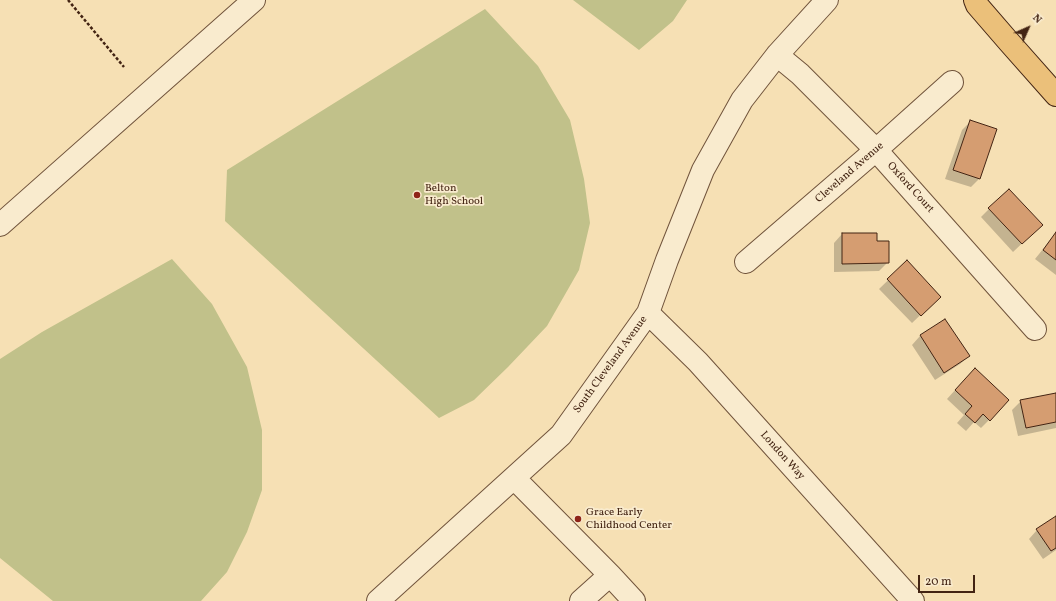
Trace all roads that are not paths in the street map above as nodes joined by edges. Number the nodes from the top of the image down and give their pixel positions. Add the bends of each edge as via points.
1 (254, 0) edge
2 (827, 0) edge
3 (974, 2) edge
4 (776, 55) junction
5 (952, 82) dead end
6 (1056, 95) edge
7 (876, 150) junction
8 (0, 225) edge
9 (746, 262) dead end
10 (648, 313) junction
11 (1035, 329) dead end
12 (514, 478) junction
13 (610, 575) junction
14 (378, 601) edge
15 (581, 601) edge
16 (634, 601) edge
17 (913, 601) edge

1 - 8 street
2 - 4 street, South Cleveland Avenue
3 - 6 main road
4 - 7 street, Oxford Court via 800,74
4 - 10 street, South Cleveland Avenue via 742,100 703,170
5 - 7 street, Cleveland Avenue
7 - 9 street, Cleveland Avenue
7 - 11 street, Oxford Court
10 - 12 street, South Cleveland Avenue via 561,435
10 - 17 street, London Way via 698,362
12 - 13 street
12 - 14 street, South Cleveland Avenue
13 - 15 street
13 - 16 street

